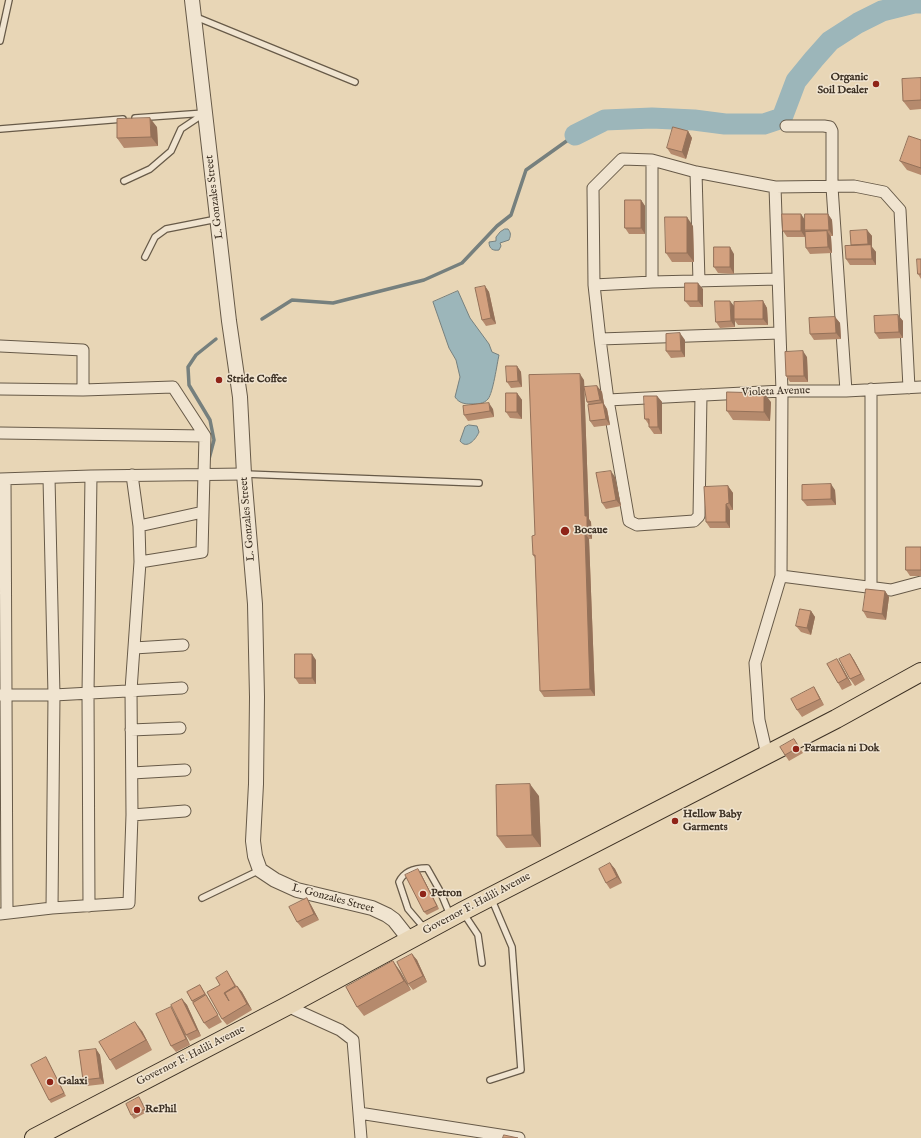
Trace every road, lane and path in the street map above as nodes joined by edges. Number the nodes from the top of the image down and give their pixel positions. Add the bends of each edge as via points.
1 (9, 0) edge
2 (192, 0) edge
3 (194, 16) junction
4 (0, 41) edge
5 (356, 82) dead end
6 (205, 113) junction
7 (786, 126) dead end
8 (0, 129) edge
9 (652, 160) junction
10 (696, 172) junction
11 (124, 182) dead end
12 (775, 187) junction
13 (832, 187) junction
14 (218, 219) junction
15 (145, 257) dead end
16 (778, 279) junction
17 (652, 282) junction
18 (699, 282) junction
19 (594, 285) junction
20 (780, 333) junction
21 (600, 339) junction
22 (0, 346) edge
23 (921, 387) edge
24 (909, 388) junction
25 (0, 389) edge
26 (871, 389) junction
27 (83, 390) junction
28 (782, 391) junction
29 (846, 391) junction
30 (701, 395) junction
31 (608, 400) junction
32 (0, 433) edge
33 (205, 436) junction
34 (204, 474) junction
35 (244, 474) junction
36 (132, 475) junction
37 (91, 476) junction
38 (48, 478) junction
39 (2, 479) edge
40 (479, 483) dead end
41 (203, 512) junction
42 (139, 526) junction
43 (140, 562) junction
44 (781, 576) junction
45 (921, 582) edge
46 (871, 588) junction
47 (183, 645) dead end
48 (134, 648) junction
49 (921, 672) edge
50 (182, 688) dead end
51 (132, 690) junction
52 (88, 693) junction
53 (3, 695) edge
54 (54, 695) junction
55 (180, 728) dead end
56 (131, 730) junction
57 (767, 755) junction
58 (185, 770) dead end
59 (132, 773) junction
60 (185, 811) dead end
61 (132, 815) junction
62 (260, 870) junction
63 (490, 897) junction
64 (202, 898) dead end
65 (89, 906) junction
66 (52, 908) junction
67 (3, 913) edge
68 (457, 914) junction
69 (426, 931) junction
70 (409, 939) junction
71 (482, 963) dead end
72 (287, 1006) junction
73 (490, 1080) dead end
74 (359, 1113) junction
75 (34, 1138) edge
76 (361, 1138) edge
77 (520, 1138) edge

1 - 4 lane
2 - 3 street, L. Gonzales Street
3 - 5 lane
3 - 6 street, L. Gonzales Street
6 - 8 lane
6 - 11 lane via 182,129 171,151 161,160 150,169
6 - 14 street, L. Gonzales Street
7 - 13 street via 830,127
9 - 10 street
9 - 17 street
9 - 19 street via 622,159 593,188
10 - 12 street
10 - 18 street
12 - 13 street
12 - 16 street
13 - 24 street via 854,186 884,192 900,210
13 - 29 street
14 - 15 lane via 166,229 155,237
14 - 35 street, L. Gonzales Street via 240,397
16 - 18 street
16 - 20 street
17 - 18 street
17 - 19 street
19 - 21 street
20 - 21 street
20 - 28 street
21 - 31 street
22 - 27 street via 83,350
23 - 24 street, Violeta Avenue
24 - 26 street, Violeta Avenue
25 - 27 street
26 - 29 street, Violeta Avenue
26 - 46 street
27 - 33 street via 173,387
28 - 29 street, Violeta Avenue
28 - 30 street, Violeta Avenue
28 - 44 street
30 - 31 street, Violeta Avenue
30 - 31 street via 699,516 694,521 637,525 630,521
32 - 33 street
33 - 34 street
34 - 35 street
34 - 36 street
34 - 41 street
35 - 40 lane
35 - 62 street, L. Gonzales Street via 255,604 256,784 252,841
36 - 37 street
36 - 42 street
37 - 38 street
37 - 52 street
38 - 39 street
38 - 54 street
39 - 53 street
41 - 42 street
41 - 43 street via 202,552
42 - 43 street
43 - 48 street
44 - 46 street
44 - 57 street via 754,663 759,720
45 - 46 street via 891,590
47 - 48 street
48 - 51 street
49 - 57 main road, Governor F. Halili Avenue
50 - 51 street
51 - 52 street
51 - 56 street
52 - 54 street
52 - 65 street
53 - 54 street
53 - 67 street
54 - 66 street
55 - 56 street
56 - 59 street
57 - 63 main road, Governor F. Halili Avenue
58 - 59 street
59 - 61 street
60 - 61 street
61 - 65 street via 129,903
62 - 64 lane
62 - 70 street, L. Gonzales Street via 297,890 372,908 388,915
63 - 68 main road, Governor F. Halili Avenue
63 - 73 lane via 512,947 521,1070
65 - 66 street
66 - 67 street
68 - 69 main road, Governor F. Halili Avenue
68 - 69 lane via 427,868 418,868 402,876 399,882 408,909
68 - 71 lane via 478,935
69 - 70 main road, Governor F. Halili Avenue
70 - 72 main road, Governor F. Halili Avenue
72 - 74 street via 340,1030 353,1040
72 - 75 main road, Governor F. Halili Avenue
74 - 76 street
74 - 77 street

